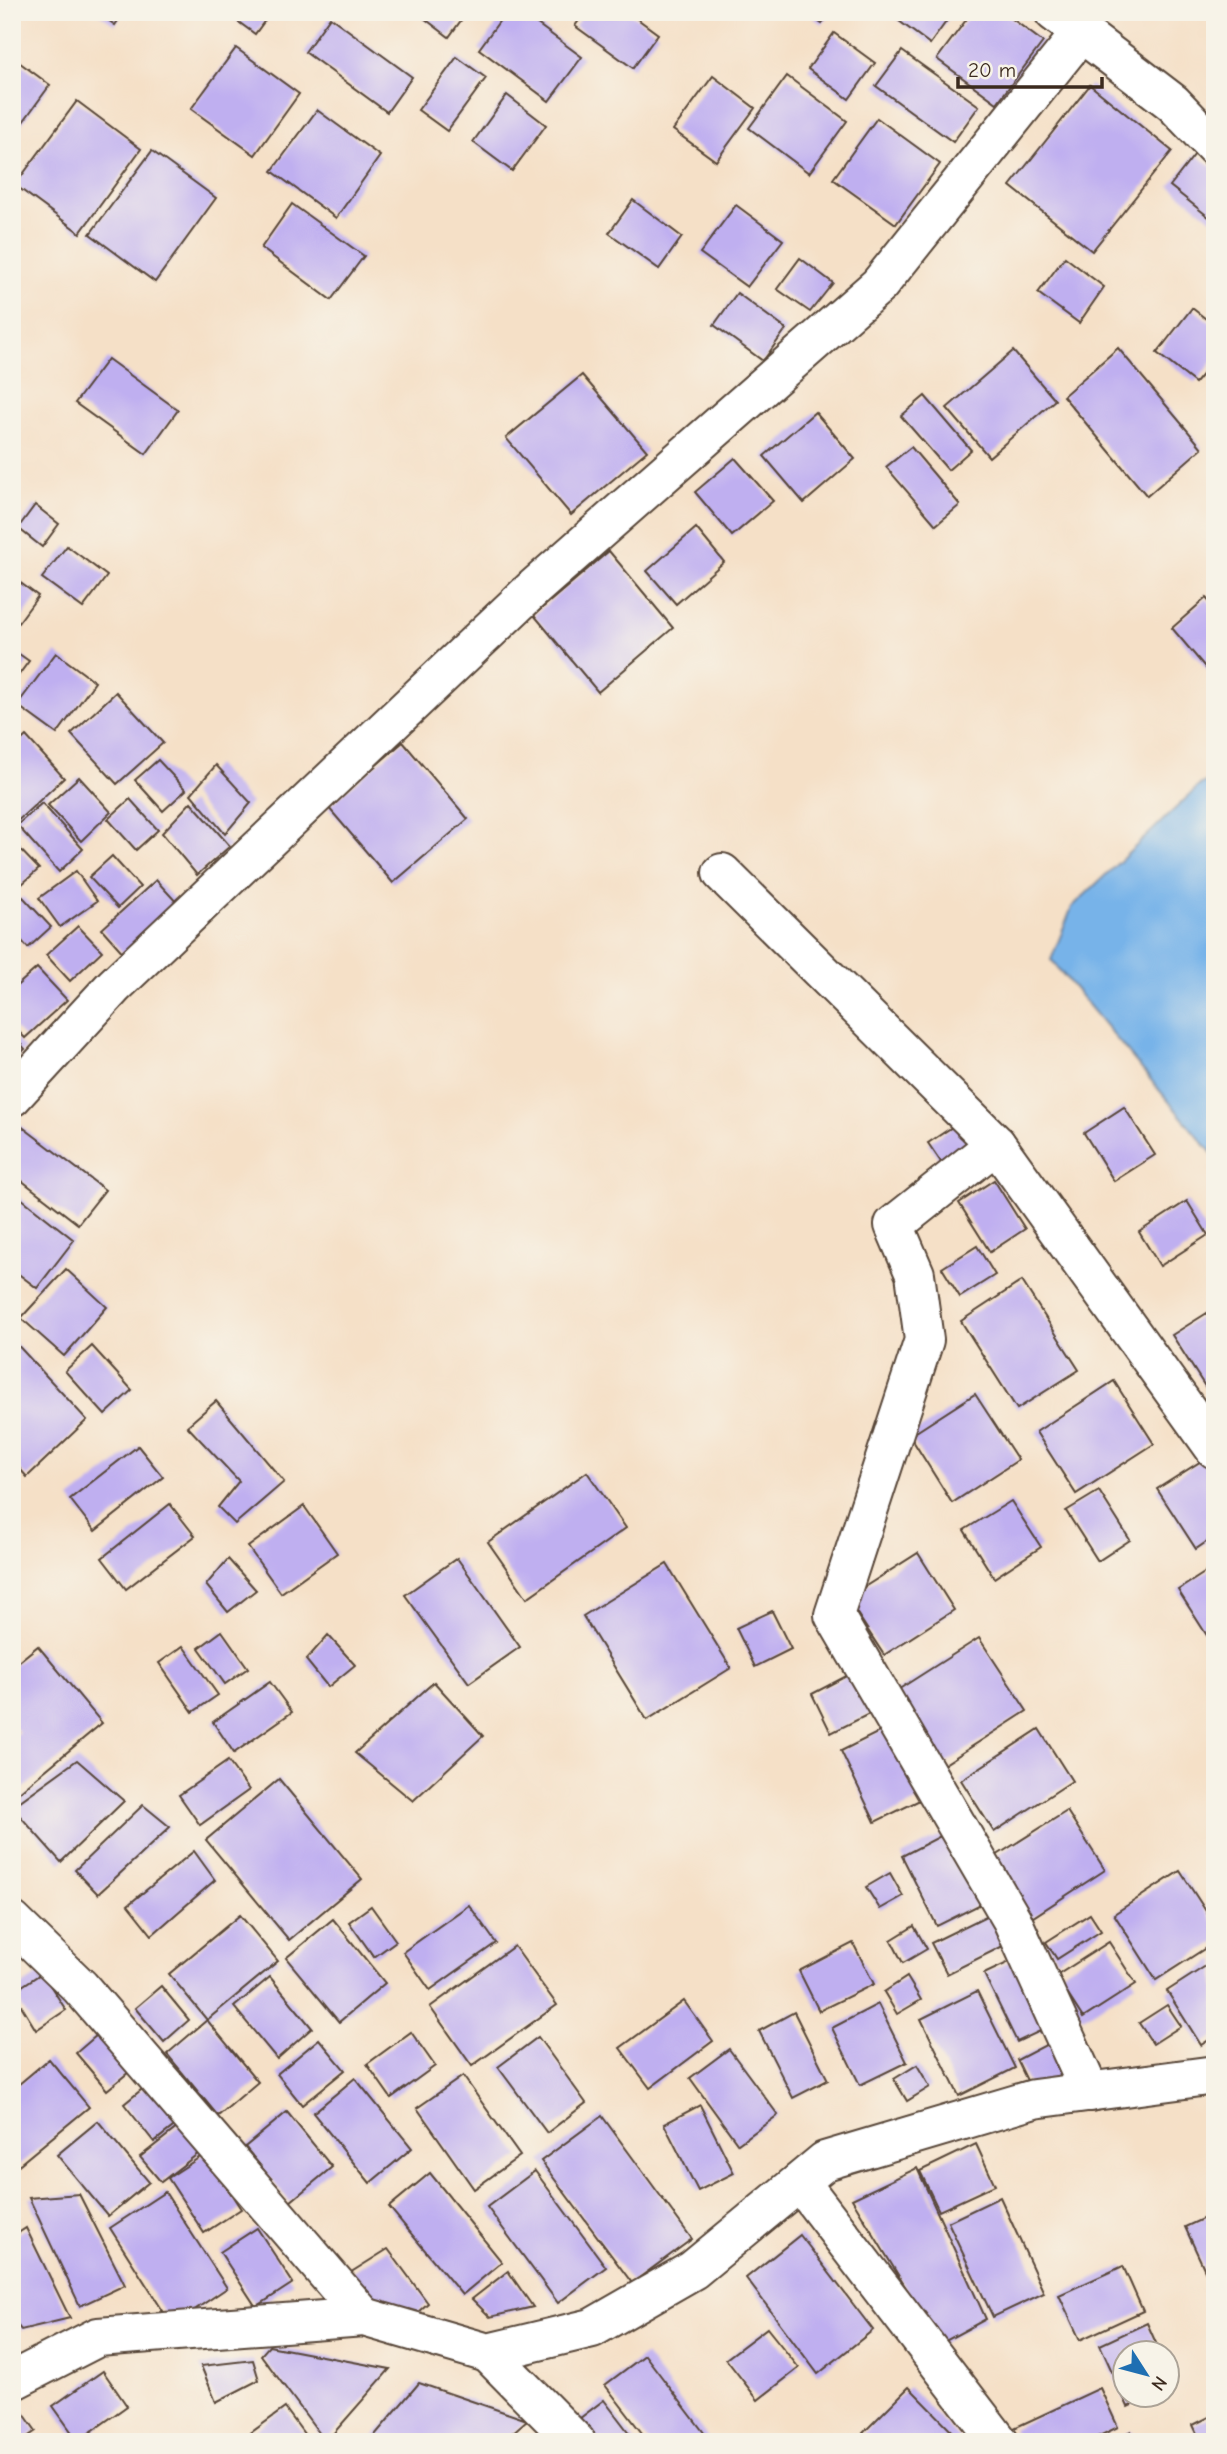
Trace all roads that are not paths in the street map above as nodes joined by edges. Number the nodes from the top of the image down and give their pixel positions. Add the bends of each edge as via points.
1 (1068, 23) edge
2 (1215, 147) edge
3 (722, 873) dead end
4 (12, 1097) edge
5 (996, 1144) junction
6 (1215, 1448) edge
7 (12, 1921) edge
8 (1215, 2075) edge
9 (1090, 2092) junction
10 (800, 2182) junction
11 (364, 2317) junction
12 (488, 2353) junction
13 (12, 2381) edge
14 (576, 2442) edge
15 (999, 2442) edge

1 - 2 street via 1173,103
1 - 4 street via 879,285 534,587 114,986
3 - 5 street
5 - 6 street
5 - 9 street via 894,1225 915,1274 924,1340 834,1615 1012,1920
7 - 11 street via 80,1987
8 - 9 street
9 - 10 street via 1034,2099 825,2161
10 - 12 street via 693,2270 592,2328
10 - 15 street
11 - 12 street
11 - 13 street via 98,2337
12 - 14 street

